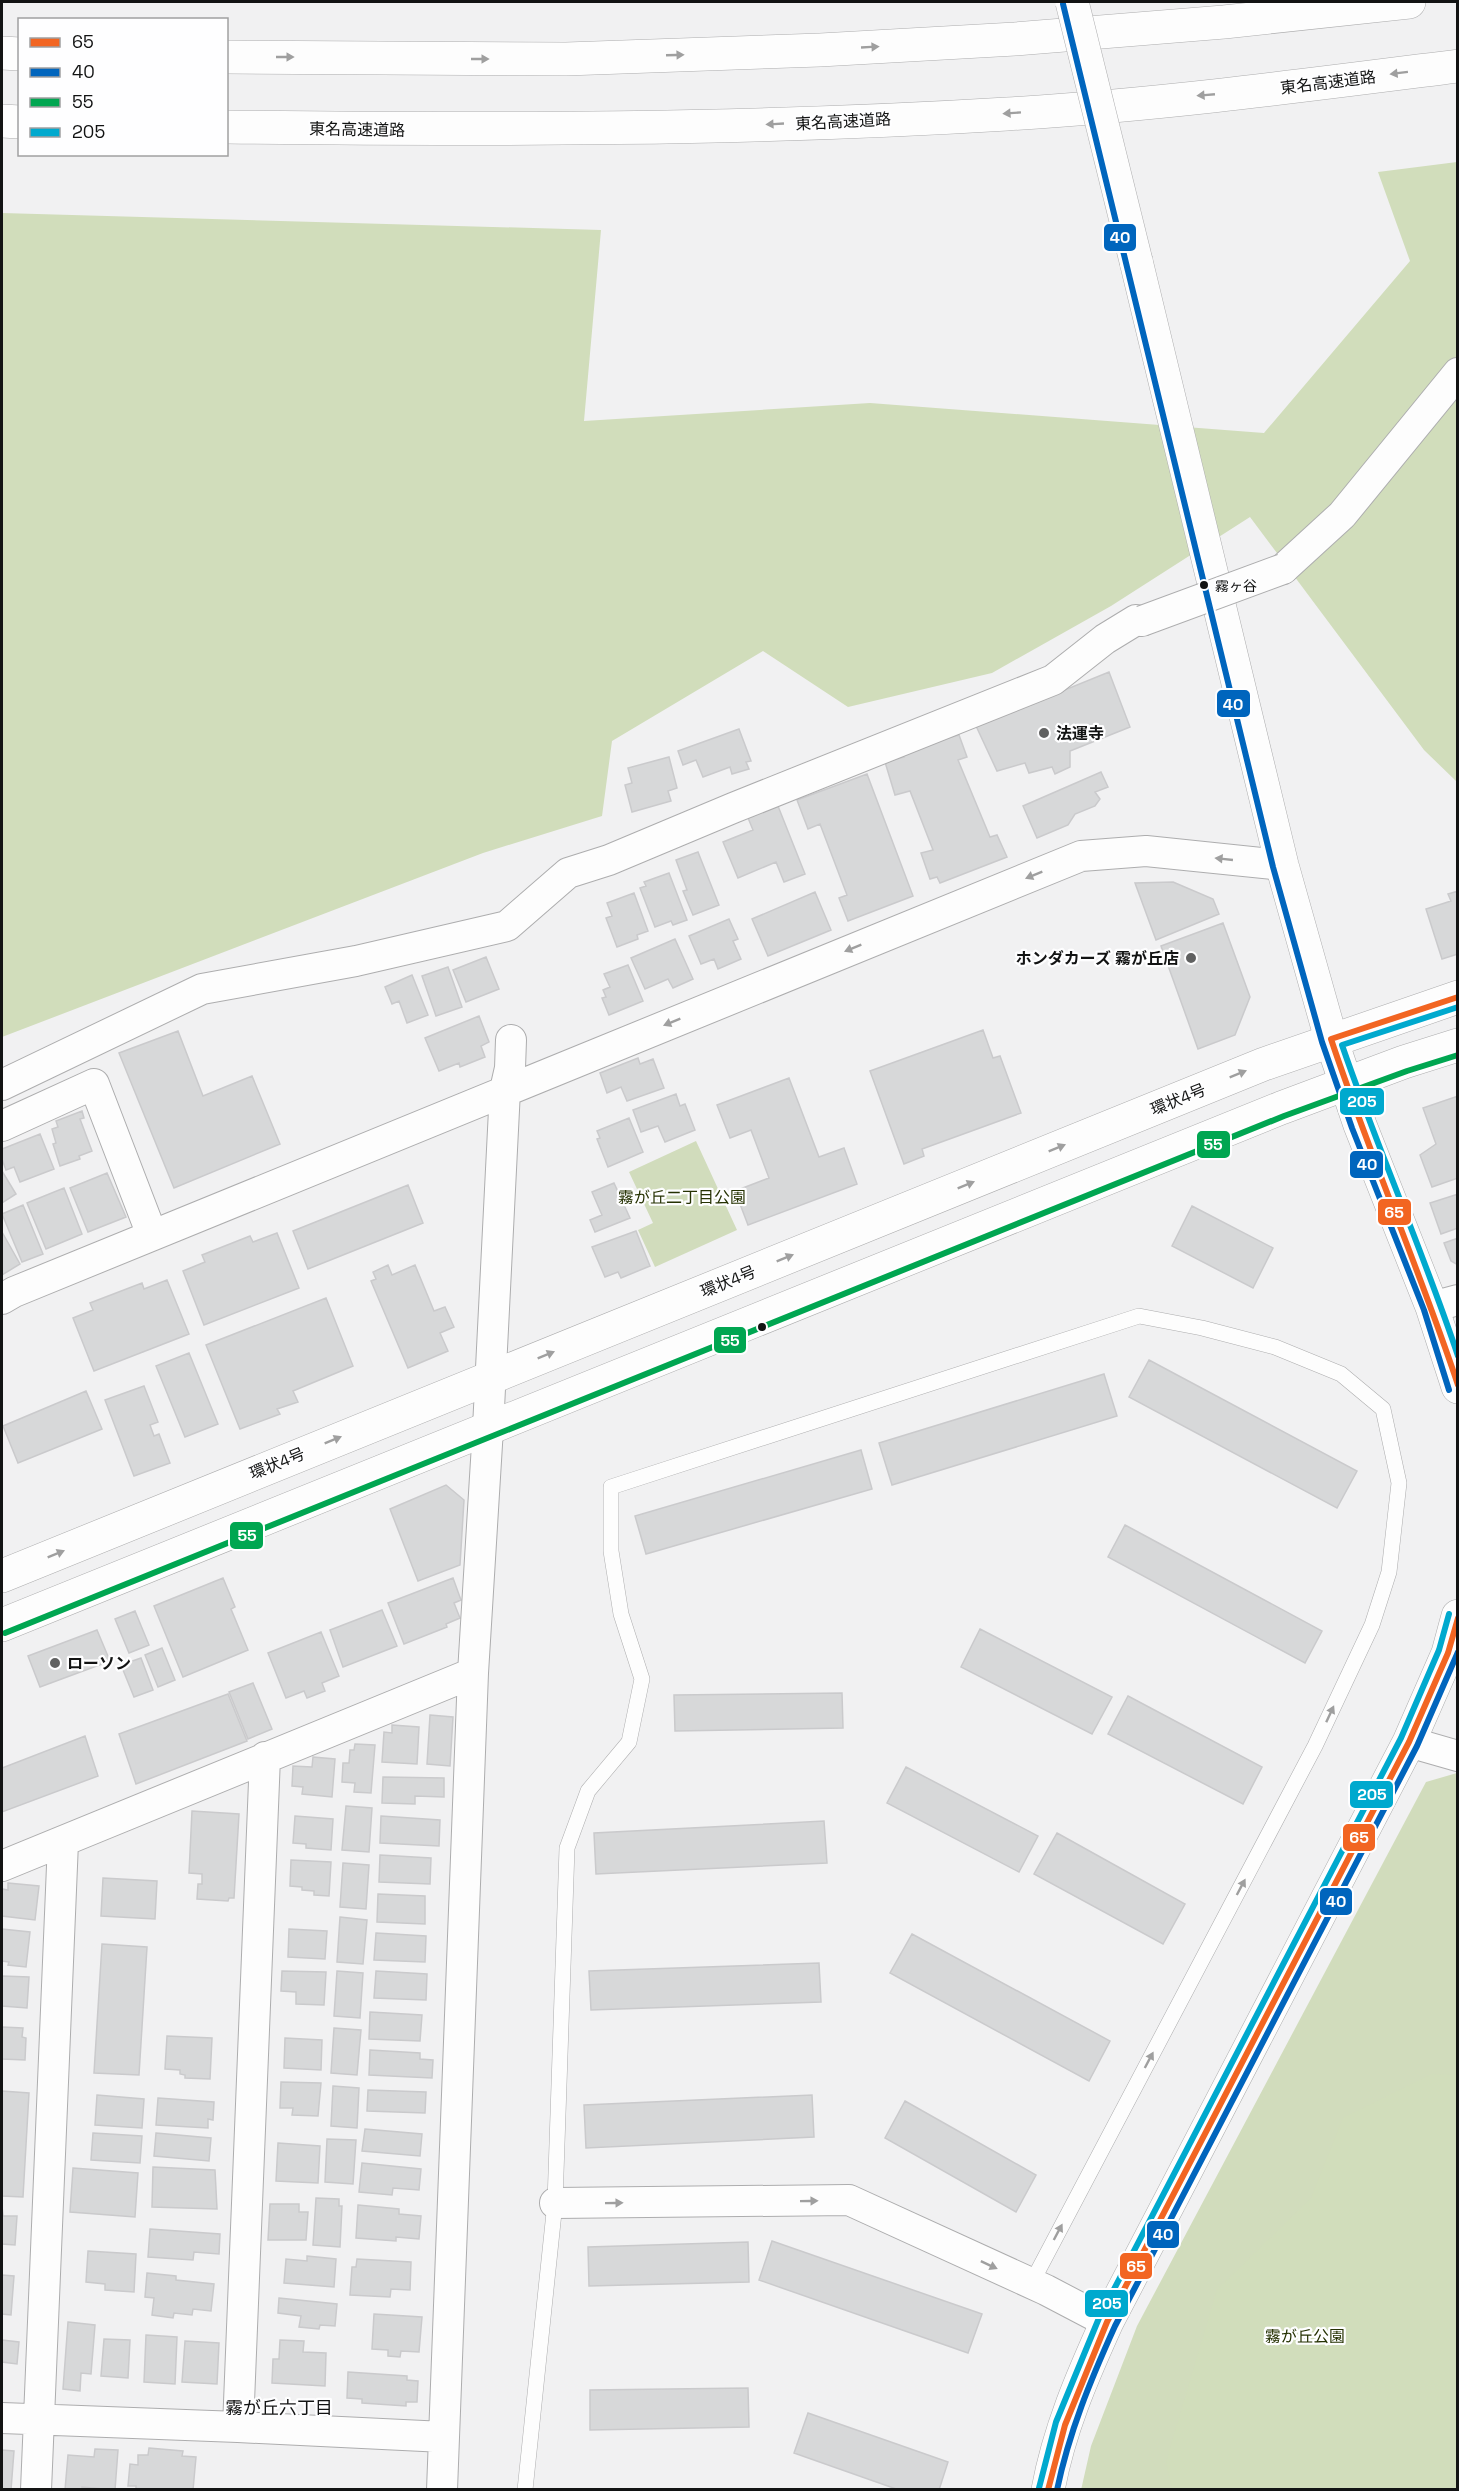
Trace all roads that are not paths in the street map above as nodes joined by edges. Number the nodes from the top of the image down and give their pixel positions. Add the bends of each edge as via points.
1 (1072, 2) edge
2 (1409, 2) edge
3 (2, 53) edge
4 (18, 54) edge
5 (228, 57) edge
6 (1458, 66) edge
7 (2, 121) edge
8 (18, 122) edge
9 (228, 127) edge
10 (1458, 373) edge
11 (1282, 865) junction
12 (1458, 997) edge
13 (1331, 1039) junction
14 (511, 1040) dead end
15 (1458, 1046) edge
16 (1346, 1083) junction
17 (2, 1085) edge
18 (505, 1090) junction
19 (2, 1126) edge
20 (152, 1235) junction
21 (2, 1299) edge
22 (1445, 1304) edge
23 (491, 1376) junction
24 (1458, 1388) edge
25 (488, 1428) junction
26 (2, 1576) edge
27 (1458, 1616) edge
28 (2, 1625) edge
29 (473, 1673) junction
30 (1409, 1742) junction
31 (1458, 1756) edge
32 (265, 1757) junction
33 (63, 1842) junction
34 (2, 1866) edge
35 (555, 2203) junction
36 (1031, 2284) junction
37 (1107, 2322) junction
38 (2, 2418) edge
39 (40, 2420) junction
40 (238, 2427) junction
41 (444, 2438) junction
42 (36, 2490) edge
43 (442, 2490) edge
44 (525, 2490) edge
45 (1048, 2490) edge

1 - 11 main road, bridge
5 -> 2 main road via 566,59 820,50 1224,22
3 - 4 main road
6 -> 9 main road, 東名高速道路 via 1273,89 998,114 720,126 463,130
7 - 8 main road
10 - 17 street, bridge via 1342,515 1283,569 1136,620 1053,680 609,860 568,873 509,939 202,989
11 - 13 main road
11 -> 18 street via 1146,851 1082,856
12 - 13 main road, 環状4号
13 - 16 main road
23 -> 13 main road, 環状4号
14 - 18 street
15 - 16 main road
16 - 22 main road via 1360,1125
16 - 25 main road
18 - 20 street
18 - 23 street
19 - 20 street via 93,1084
20 - 21 street
22 - 24 main road
23 - 25 street
26 -> 23 main road, 環状4号
25 - 28 main road
25 - 29 street
27 - 30 main road via 1444,1664
29 - 32 street
29 - 41 street
30 - 31 street
30 - 37 main road
32 - 33 street
32 - 40 street
33 - 34 street
33 - 39 street
35 -> 36 street via 849,2200
36 -> 35 lane via 1315,1746 1372,1625 1389,1572 1399,1483 1383,1409 1341,1374 1275,1347 1139,1316 611,1487 611,1551 621,1614 642,1679 629,1742 588,1791 567,1848
35 - 44 lane
36 - 37 street
37 - 45 main road via 1076,2390 1054,2457
38 - 39 street
39 - 40 street
39 - 42 street
40 - 41 street
41 - 43 street

